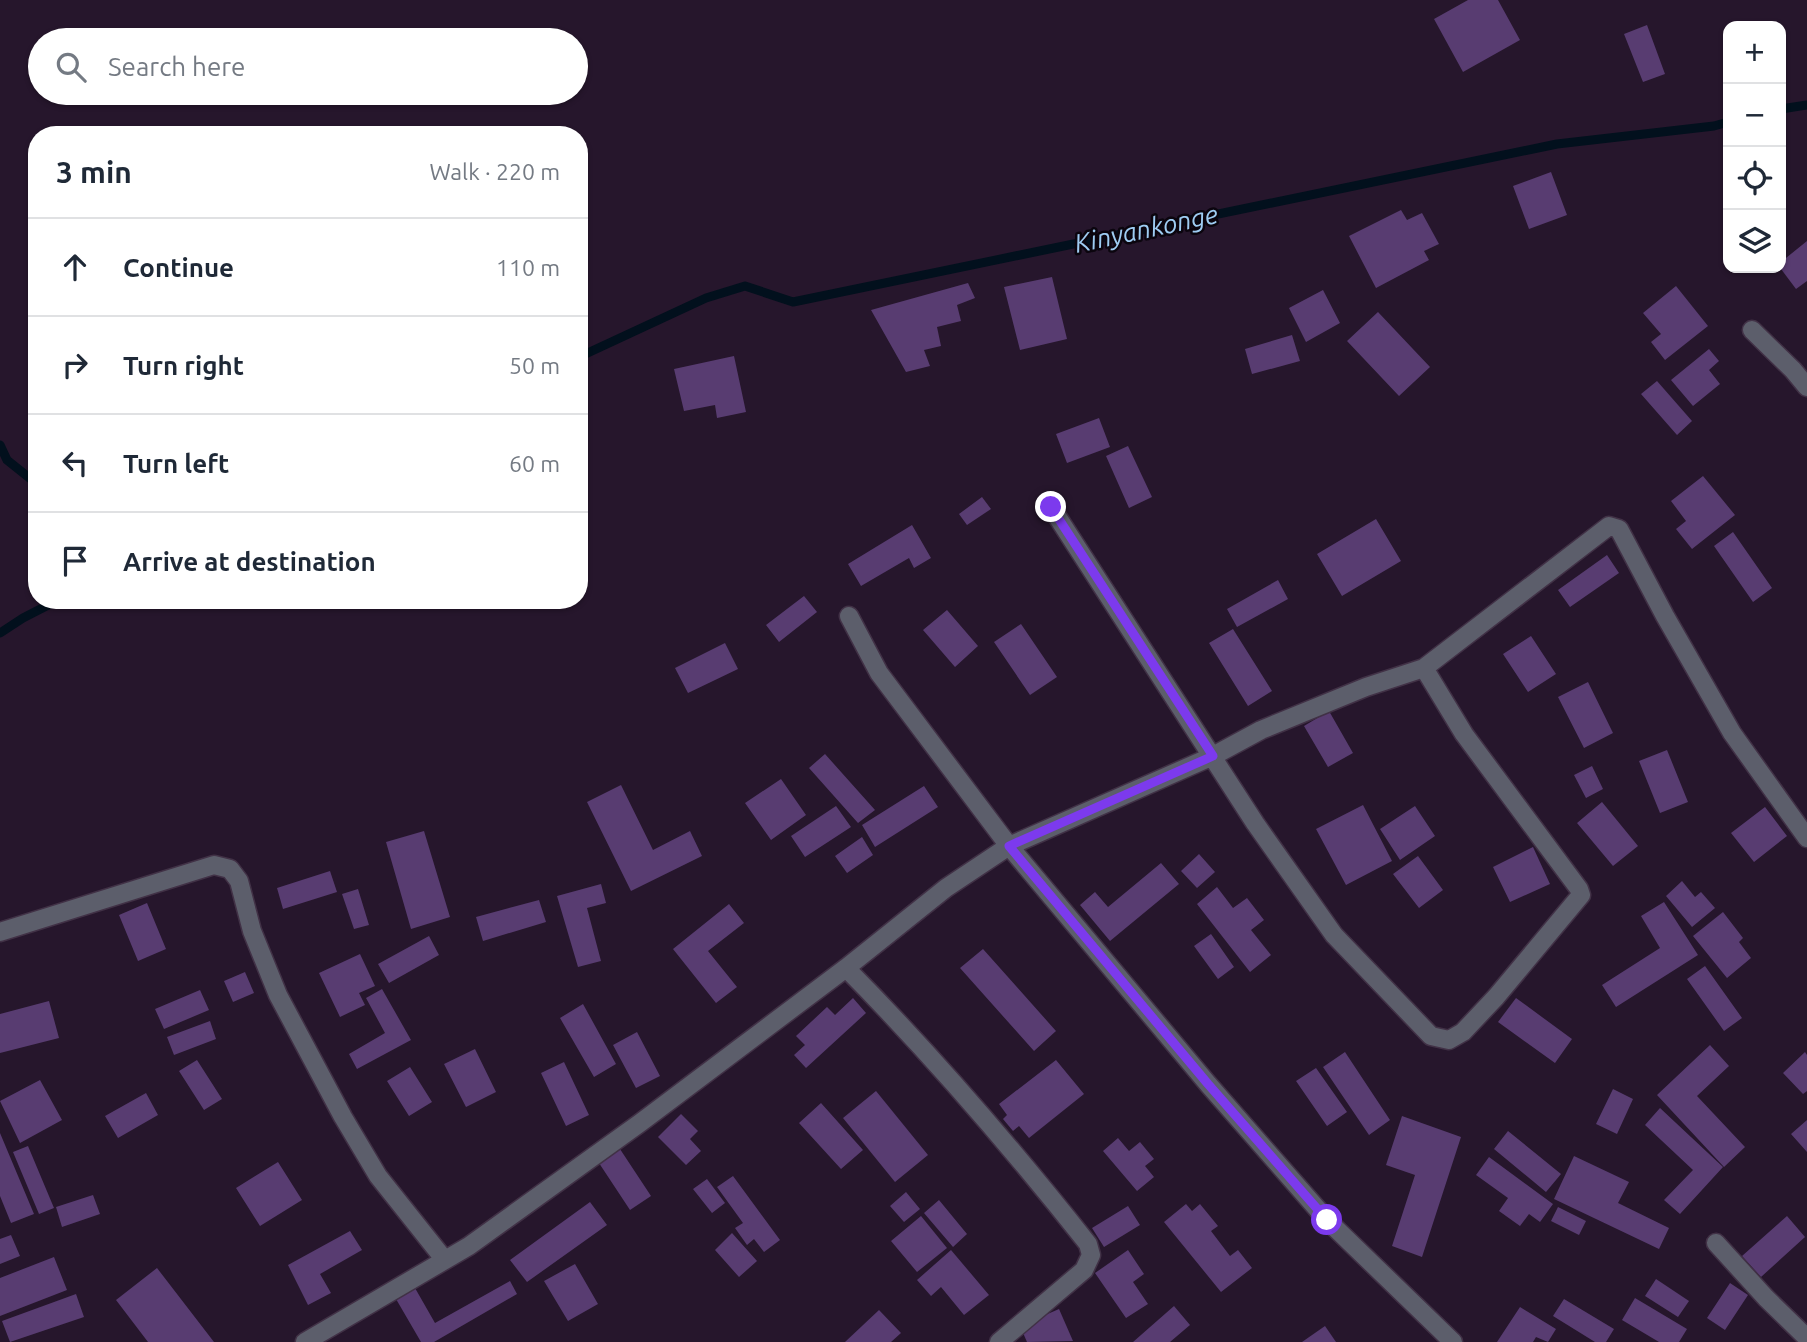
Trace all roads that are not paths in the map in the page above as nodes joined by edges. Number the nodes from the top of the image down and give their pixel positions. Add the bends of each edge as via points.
1 (1752, 330) dead end
2 (1807, 387) edge
3 (1051, 507) dead end
4 (849, 616) dead end
5 (1424, 668) junction
6 (1213, 756) junction
7 (1807, 838) edge
8 (1009, 846) junction
9 (0, 932) edge
10 (846, 968) junction
11 (1716, 1243) dead end
12 (444, 1259) junction
13 (1807, 1338) edge
14 (305, 1342) edge
15 (999, 1342) edge
16 (1453, 1342) edge

1 - 2 street
3 - 6 street
4 - 8 street via 879,673
5 - 6 street via 1261,730
5 - 6 street via 1464,734 1580,895 1496,997 1463,1032 1448,1040 1431,1035 1334,935
5 - 7 street via 1612,525 1619,529 1732,733
6 - 8 street
8 - 10 street via 946,888
8 - 16 street via 1327,1220
9 - 12 street via 214,865 230,869 239,881 252,932 278,995 343,1117 377,1176
10 - 12 street via 640,1123 469,1246
10 - 15 street via 1031,1171 1088,1244 1091,1255 1084,1270
11 - 13 street
12 - 14 street

